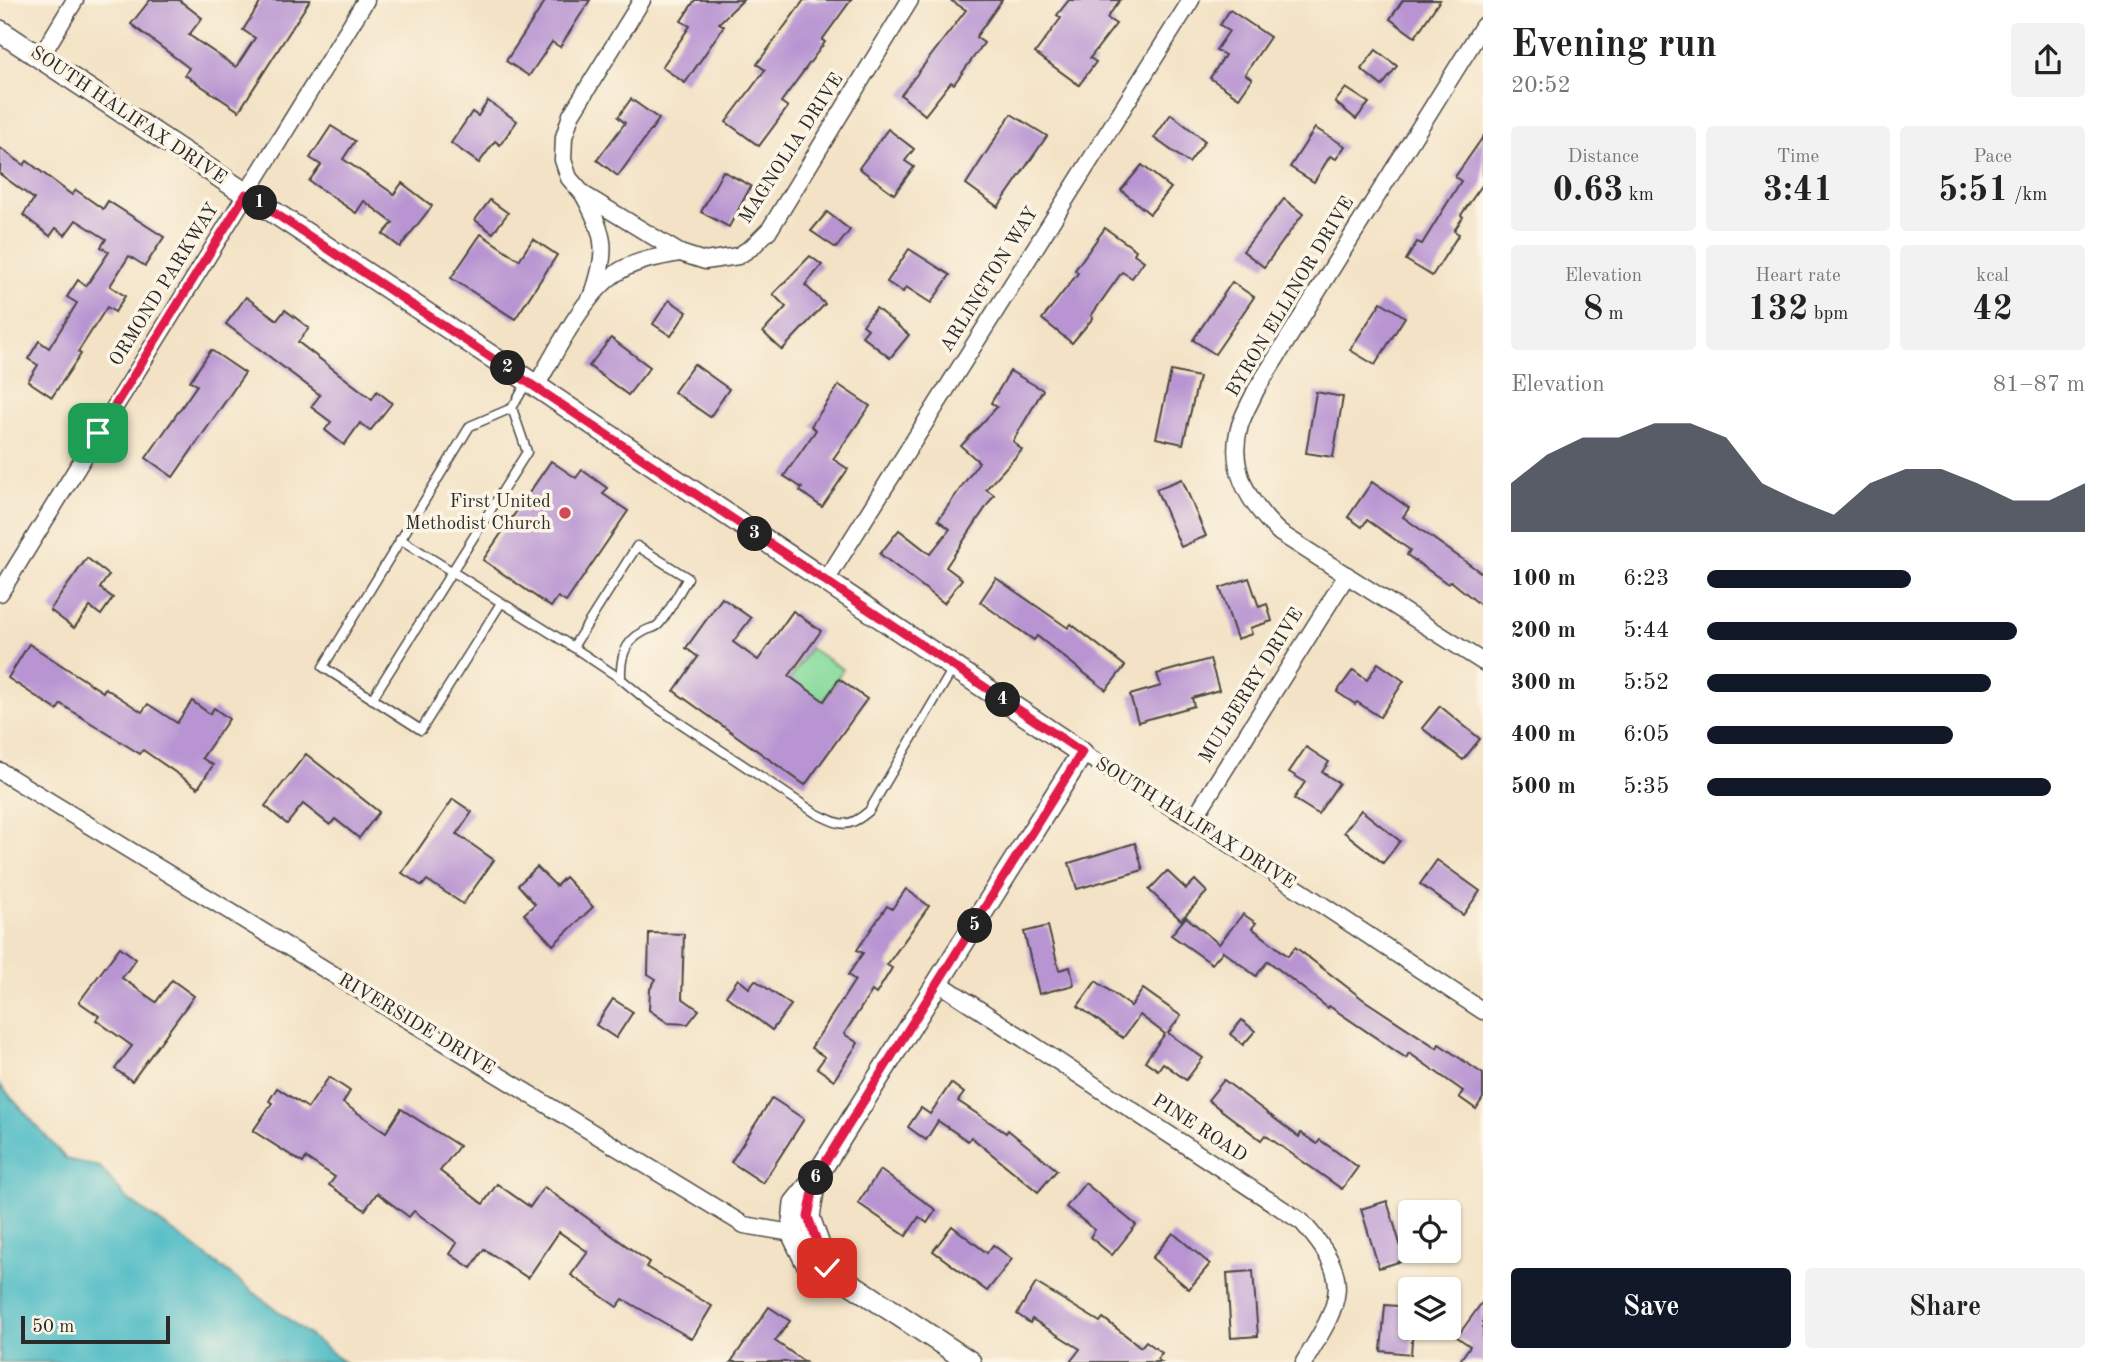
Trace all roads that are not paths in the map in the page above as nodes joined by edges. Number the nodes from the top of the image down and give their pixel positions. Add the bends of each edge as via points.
1 (75, 0) edge
2 (366, 0) edge
3 (642, 0) edge
4 (910, 0) edge
5 (1191, 0) edge
6 (1483, 26) edge
7 (0, 31) edge
8 (40, 58) junction
9 (246, 194) junction
10 (583, 194) junction
11 (680, 253) junction
12 (593, 293) junction
13 (532, 384) junction
14 (512, 408) junction
15 (400, 539) junction
16 (452, 572) junction
17 (1347, 575) junction
18 (825, 582) junction
19 (0, 593) edge
20 (501, 603) junction
21 (573, 647) junction
22 (1483, 662) edge
23 (954, 667) junction
24 (621, 679) junction
25 (372, 699) junction
26 (1082, 752) junction
27 (0, 771) edge
28 (1193, 820) junction
29 (939, 983) junction
30 (1483, 1010) edge
31 (816, 1177) junction
32 (792, 1233) junction
33 (827, 1268) junction
34 (970, 1362) edge
35 (1304, 1362) edge

1 - 8 street
2 - 9 street, ORMOND PARKWAY
3 - 10 street via 571,115 564,137 563,160 569,178
4 - 11 street, MAGNOLIA DRIVE via 770,229 738,256 705,261
5 - 18 street, ARLINGTON WAY
6 - 17 street, BYRON ELLINOR DRIVE via 1256,390 1240,427 1236,454 1240,479 1264,518
7 - 8 street, SOUTH HALIFAX DRIVE
8 - 9 street, SOUTH HALIFAX DRIVE
9 - 13 street, SOUTH HALIFAX DRIVE
9 - 19 street, ORMOND PARKWAY
10 - 11 street, MAGNOLIA DRIVE
10 - 12 street via 602,242 603,265
11 - 12 street via 618,271
12 - 13 street
13 - 14 lane
13 - 18 street, SOUTH HALIFAX DRIVE
14 - 15 lane via 470,426
14 - 16 lane via 527,452
15 - 16 lane
15 - 25 lane via 323,667
16 - 20 lane
16 - 25 lane
17 - 22 street, BYRON ELLINOR DRIVE
17 - 28 street, MULBERRY DRIVE
18 - 23 street, SOUTH HALIFAX DRIVE
20 - 21 lane
20 - 25 lane via 421,730
21 - 24 lane
21 - 24 lane via 637,547 688,578 658,625 630,641 624,651
23 - 24 lane via 869,811 855,822 837,824
23 - 26 street, SOUTH HALIFAX DRIVE
26 - 28 street, SOUTH HALIFAX DRIVE
26 - 29 street
27 - 32 street, RIVERSIDE DRIVE via 744,1225
28 - 30 street, SOUTH HALIFAX DRIVE
29 - 31 street
29 - 35 street, PINE ROAD via 1302,1222 1336,1270 1337,1297
31 - 32 street via 794,1203
31 - 33 street via 808,1217
32 - 33 street via 806,1262
33 - 34 street

